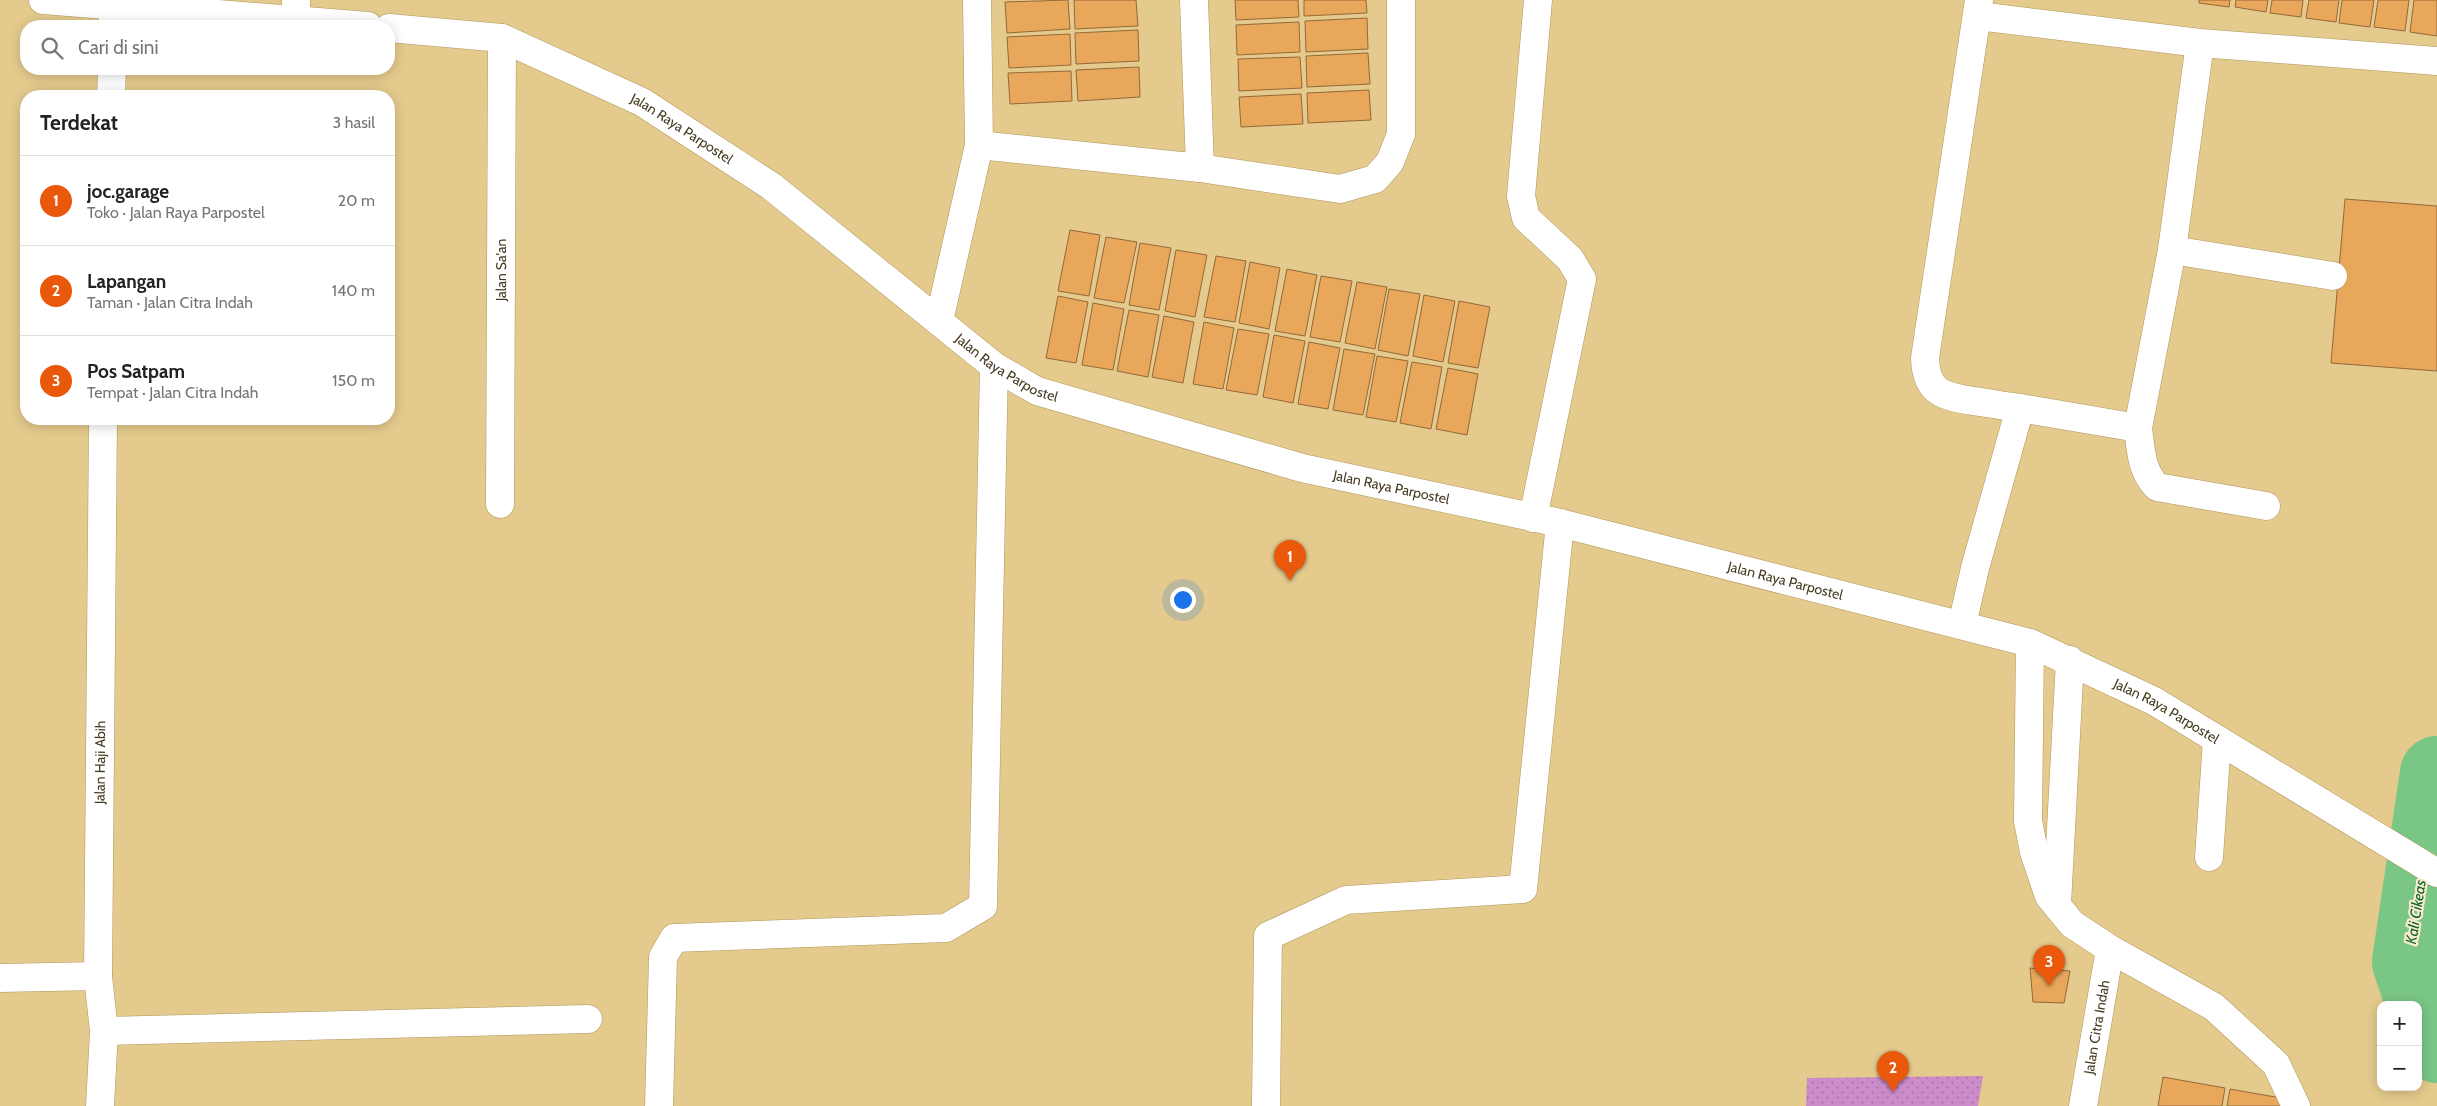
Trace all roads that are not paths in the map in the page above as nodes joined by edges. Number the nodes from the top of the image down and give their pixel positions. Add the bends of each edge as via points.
1 (42, 0) edge
2 (977, 0) edge
3 (1194, 0) edge
4 (1401, 0) edge
5 (1538, 0) edge
6 (1978, 8) edge
7 (296, 10) edge
8 (113, 16) edge
9 (341, 20) edge
10 (395, 29) edge
11 (502, 38) junction
12 (2200, 43) junction
13 (2437, 61) edge
14 (112, 75) edge
15 (111, 90) edge
16 (979, 145) junction
17 (1200, 168) junction
18 (2172, 250) junction
19 (2333, 276) dead end
20 (939, 321) junction
21 (994, 366) junction
22 (2020, 408) junction
23 (103, 425) edge
24 (2138, 428) junction
25 (500, 504) dead end
26 (2266, 506) dead end
27 (1533, 518) junction
28 (1560, 523) junction
29 (1962, 625) junction
30 (2030, 642) junction
31 (2070, 660) junction
32 (2217, 740) junction
33 (2209, 857) dead end
34 (2437, 873) edge
35 (2057, 907) junction
36 (2110, 949) junction
37 (98, 976) junction
38 (0, 978) edge
39 (588, 1019) dead end
40 (104, 1031) junction
41 (100, 1106) edge
42 (659, 1106) edge
43 (1266, 1106) edge
44 (2083, 1106) edge
45 (2296, 1106) edge

1 - 8 street
2 - 16 street
3 - 17 street
4 - 17 street via 1401,134 1390,162 1375,179 1340,188
5 - 27 street via 1521,196 1526,218 1570,259 1582,279
6 - 12 street
6 - 22 street via 1924,358 1925,373 1944,396
7 - 8 street
7 - 9 street
10 - 11 street, Jalan Raya Parpostel
11 - 20 street, Jalan Raya Parpostel via 658,112 770,186
11 - 25 street, Jalan Sa'an
12 - 13 street
12 - 18 street
14 - 15 street
16 - 17 street
16 - 20 street
18 - 19 street
18 - 24 street
20 - 21 street, Jalan Raya Parpostel
21 - 27 street, Jalan Raya Parpostel via 1037,391 1302,468
21 - 42 street via 983,906 946,928 674,938 663,957
22 - 24 street
22 - 29 street
23 - 37 street, Jalan Haji Abih
24 - 26 street via 2142,464 2148,478 2157,487
27 - 28 street, Jalan Raya Parpostel
28 - 29 street, Jalan Raya Parpostel
28 - 43 street via 1522,889 1346,900 1268,936
29 - 30 street, Jalan Raya Parpostel
30 - 31 street, Jalan Raya Parpostel
30 - 35 street via 2028,820 2034,852 2049,896
31 - 32 street, Jalan Raya Parpostel via 2154,702
31 - 35 street
32 - 33 street
32 - 34 street, Jalan Raya Parpostel
35 - 36 street via 2072,924
36 - 44 street, Jalan Citra Indah
36 - 45 street via 2214,1008 2276,1064
37 - 38 street
37 - 40 street, Jalan Haji Abih
39 - 40 street
40 - 41 street, Jalan Haji Abih

